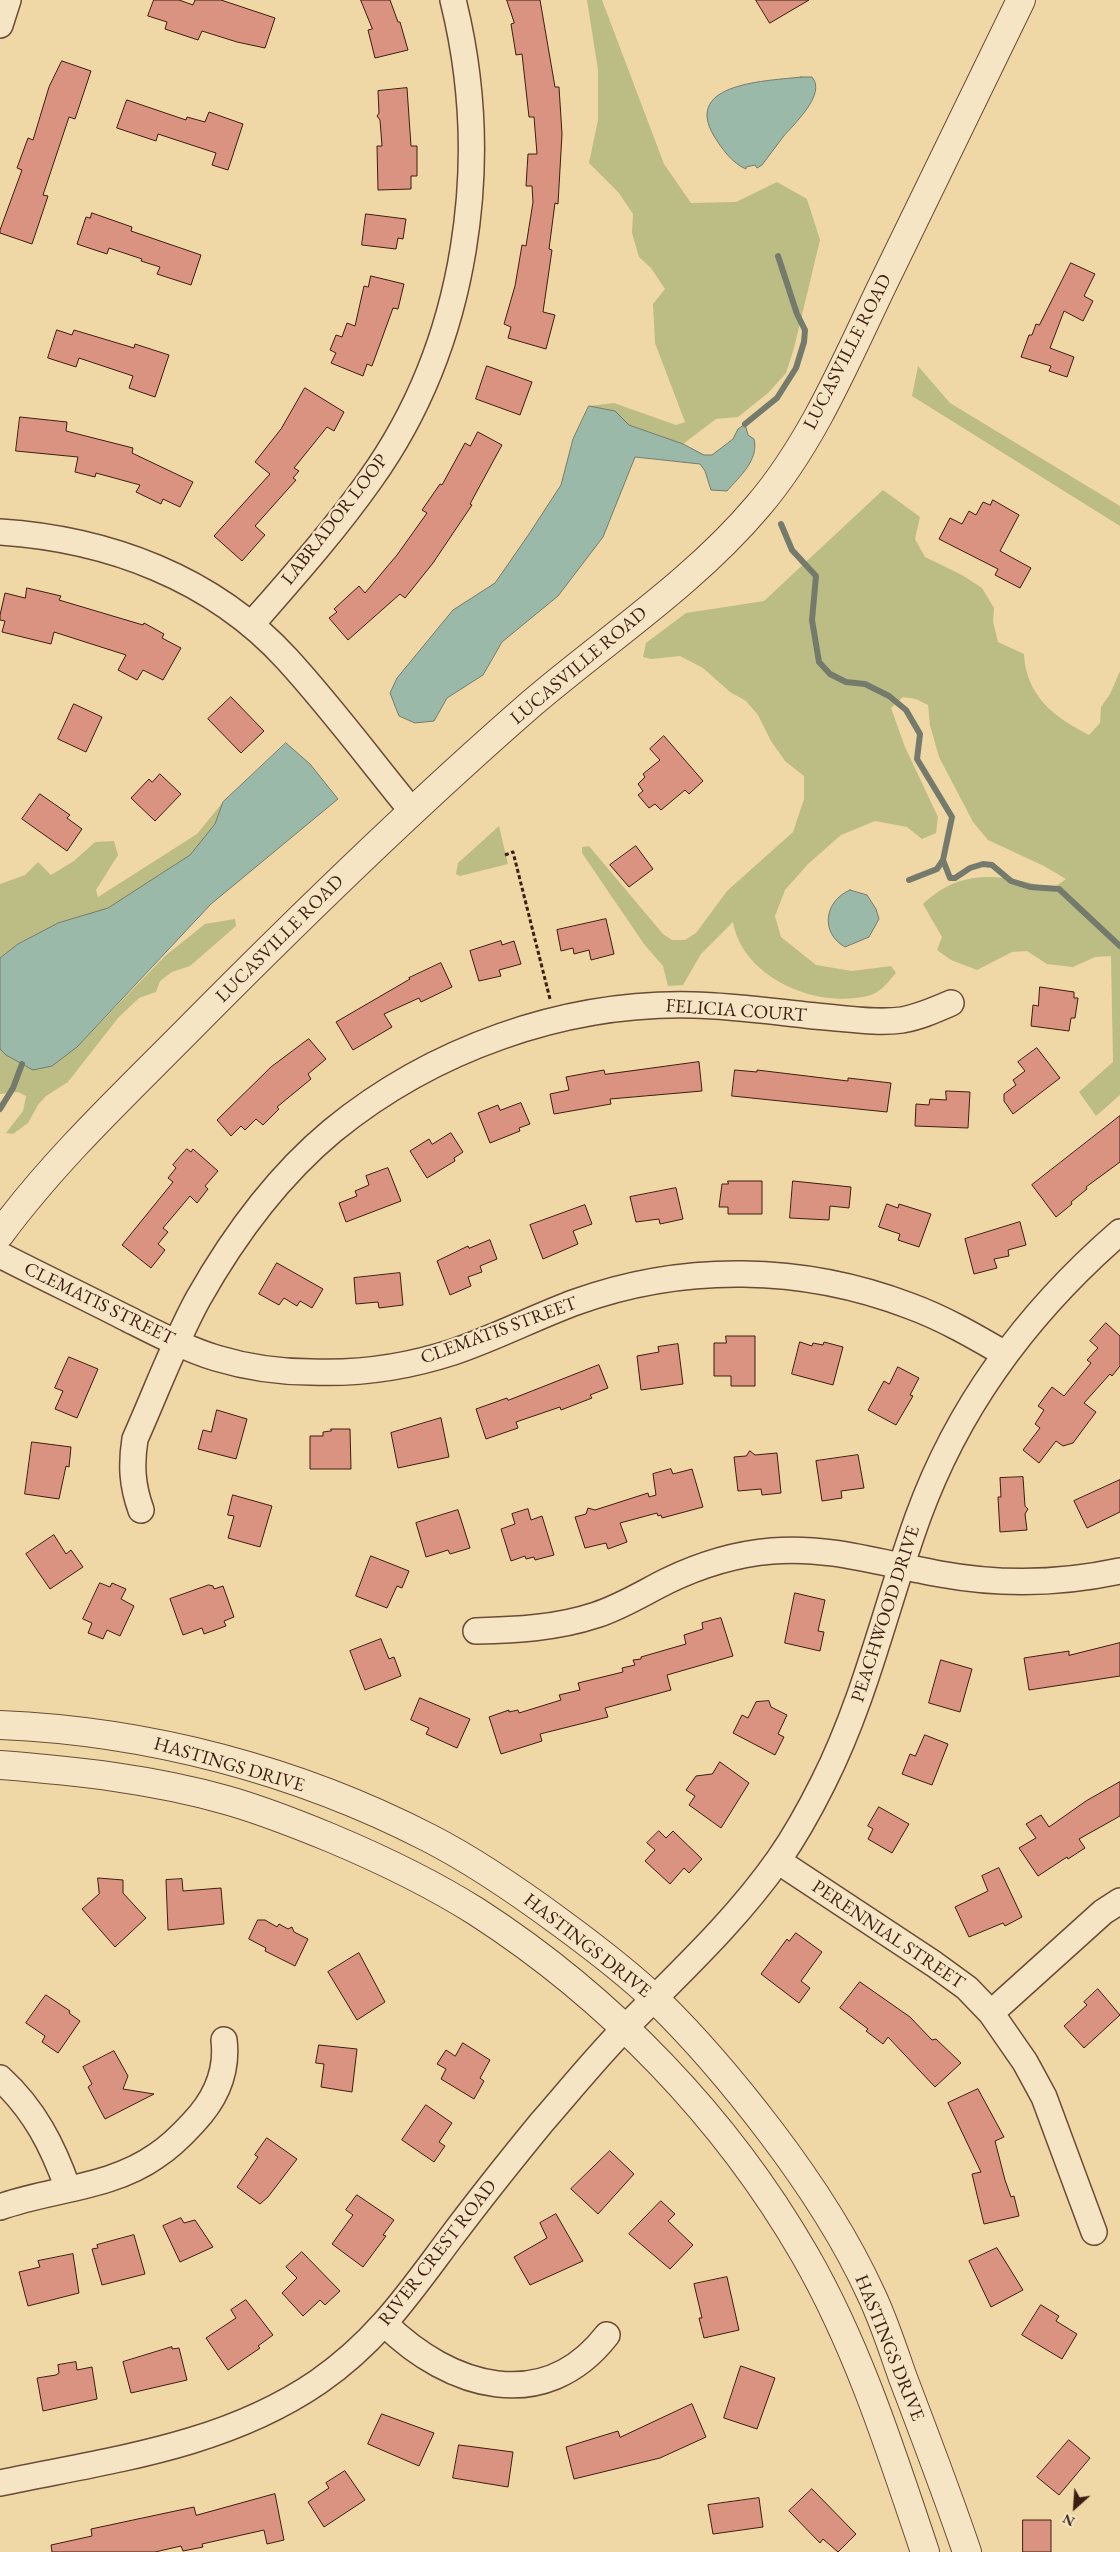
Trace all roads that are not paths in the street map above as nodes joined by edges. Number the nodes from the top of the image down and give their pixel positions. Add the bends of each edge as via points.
1 (8, 0) edge
2 (453, 0) edge
3 (1021, 0) edge
4 (0, 25) edge
5 (0, 532) edge
6 (250, 625) junction
7 (412, 811) junction
8 (951, 1003) dead end
9 (1120, 1232) edge
10 (0, 1234) edge
11 (0, 1255) edge
12 (177, 1343) junction
13 (1005, 1354) junction
14 (141, 1510) dead end
15 (902, 1566) junction
16 (1120, 1571) edge
17 (476, 1631) dead end
18 (0, 1725) edge
19 (0, 1765) edge
20 (778, 1861) junction
21 (1120, 1901) edge
22 (654, 1998) junction
23 (991, 2013) junction
24 (624, 2029) junction
25 (224, 2040) dead end
26 (0, 2078) edge
27 (68, 2189) junction
28 (0, 2207) edge
29 (1094, 2232) dead end
30 (386, 2324) junction
31 (607, 2335) dead end
32 (0, 2483) edge
33 (925, 2552) edge
34 (967, 2552) edge

1 - 4 street
2 - 6 street, LABRADOR LOOP via 469,90 472,147 470,204 450,310 415,402 370,480 308,559
3 - 7 street, LUCASVILLE ROAD via 841,373 777,482 732,535 688,576 531,705
5 - 6 street via 100,548 147,563 180,578
6 - 7 street via 286,659
7 - 10 street, LUCASVILLE ROAD via 138,1080 41,1182
8 - 12 street, FELICIA COURT via 904,1020 873,1021 712,1005 663,1004 604,1010 555,1019 448,1059 358,1112 289,1172 254,1214 198,1299
9 - 13 street, PEACHWOOD DRIVE via 1081,1266
11 - 12 street, CLEMATIS STREET
12 - 13 street, CLEMATIS STREET via 216,1358 258,1367 351,1372 393,1367 454,1351 618,1289 661,1280 718,1274 775,1274 859,1289 910,1306 959,1327
12 - 14 street, FELICIA COURT via 135,1439 131,1464
13 - 15 street, PEACHWOOD DRIVE via 967,1411 940,1462
15 - 16 street via 972,1579 1017,1582 1062,1580
15 - 17 street via 816,1550 747,1554 699,1568 595,1616 519,1630
15 - 20 street, PEACHWOOD DRIVE via 870,1668 845,1732 823,1782
18 - 22 street, HASTINGS DRIVE via 48,1727 185,1749 252,1768 387,1817 486,1870 603,1954
19 - 24 street, HASTINGS DRIVE via 84,1772 164,1784 228,1800 299,1825 421,1880 476,1911 528,1947
20 - 22 street, PEACHWOOD DRIVE via 726,1923
20 - 23 street, PERENNIAL STREET via 934,1964 967,1988
21 - 23 street via 1103,1912
22 - 24 street, RIVER CREST ROAD
22 - 34 street, HASTINGS DRIVE via 737,2088 792,2161 834,2226 871,2294
23 - 29 street, PERENNIAL STREET via 1026,2062 1044,2097
24 - 30 street, RIVER CREST ROAD via 504,2167
24 - 33 street, HASTINGS DRIVE via 709,2118 805,2254 860,2370
25 - 27 street via 225,2067 219,2086 202,2114 178,2138 155,2157 131,2170
26 - 27 street via 30,2111 45,2134
27 - 28 street
30 - 31 street via 406,2345 446,2370 474,2380 508,2385 531,2384 575,2368
30 - 32 street, RIVER CREST ROAD via 351,2357 316,2383 241,2424 157,2451

